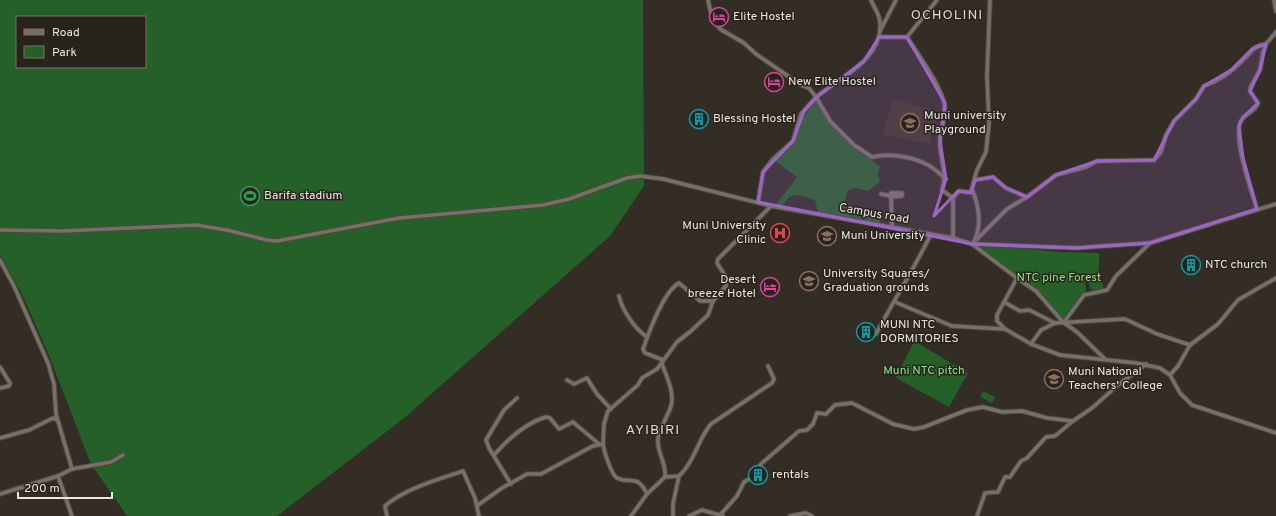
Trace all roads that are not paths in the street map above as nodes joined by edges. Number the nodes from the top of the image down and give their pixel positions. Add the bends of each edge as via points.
1 (704, 0) edge
2 (708, 0) edge
3 (871, 0) edge
4 (896, 0) edge
5 (937, 0) edge
6 (990, 0) edge
7 (1274, 0) edge
8 (709, 5) junction
9 (1276, 10) edge
10 (880, 31) junction
11 (1276, 32) edge
12 (879, 37) junction
13 (907, 37) junction
14 (1266, 44) junction
15 (816, 97) junction
16 (946, 179) junction
17 (975, 180) junction
18 (972, 189) junction
19 (881, 194) dead end
20 (1027, 197) junction
21 (953, 198) junction
22 (758, 202) junction
23 (1276, 204) edge
24 (771, 206) junction
25 (1256, 209) junction
26 (892, 227) junction
27 (0, 230) edge
28 (931, 234) junction
29 (953, 238) junction
30 (1150, 243) junction
31 (972, 244) junction
32 (0, 260) edge
33 (1017, 278) junction
34 (1276, 278) edge
35 (619, 296) dead end
36 (713, 301) junction
37 (895, 302) dead end
38 (1004, 302) junction
39 (1063, 322) junction
40 (1055, 323) junction
41 (1005, 329) junction
42 (873, 333) dead end
43 (647, 337) junction
44 (1031, 344) junction
45 (1190, 345) junction
46 (1105, 358) junction
47 (663, 362) junction
48 (1146, 364) junction
49 (768, 366) dead end
50 (0, 367) edge
51 (1170, 375) junction
52 (567, 380) dead end
53 (0, 388) edge
54 (517, 398) dead end
55 (611, 409) junction
56 (57, 420) junction
57 (1073, 421) junction
58 (1276, 433) edge
59 (0, 438) edge
60 (599, 444) junction
61 (604, 444) junction
62 (123, 455) dead end
63 (494, 455) junction
64 (72, 469) junction
65 (58, 476) junction
66 (679, 476) junction
67 (665, 477) junction
68 (511, 484) junction
69 (0, 494) edge
70 (647, 494) junction
71 (478, 505) junction
72 (721, 515) edge
73 (72, 516) edge
74 (387, 516) edge
75 (479, 516) edge
76 (631, 516) edge
77 (673, 516) edge
78 (689, 516) edge
79 (790, 516) edge
80 (812, 516) edge
81 (977, 516) edge

1 - 8 street
2 - 8 street
3 - 10 street via 879,16
4 - 10 street
5 - 13 street
6 - 17 street via 987,76 989,123 986,152
7 - 9 street
8 - 15 street via 712,18 720,29 744,42 760,57 809,88
10 - 12 street
11 - 14 street
12 - 13 street
12 - 15 street via 864,61
13 - 16 street via 945,103 940,141
14 - 20 street via 1252,49 1244,60 1214,83 1204,86 1196,99 1174,120 1161,152 1154,160 1097,161 1086,167 1056,175
14 - 25 street via 1260,70 1250,90 1258,103 1254,110 1243,117 1240,126 1242,158
15 - 16 street via 830,121 864,153 872,157 879,154 892,155 927,164
15 - 22 street via 801,114 793,141 763,172
16 - 21 street via 942,190
17 - 18 street
17 - 20 street via 993,177 1006,188
18 - 21 street via 969,192 959,191
18 - 31 street via 977,201 978,232
19 - 26 street via 891,196 891,193 902,193 902,196 891,197
20 - 31 street via 1008,209
21 - 29 street
22 - 24 street, Campus road
22 - 27 street, Campus road via 652,177 627,178 543,205 399,218 277,240 196,224 57,231
23 - 25 street
24 - 26 street, Campus road
24 - 36 street via 718,259 718,266 727,282
25 - 30 street
26 - 28 street, Campus road
28 - 29 street, Campus road
28 - 42 street via 876,334
29 - 31 street, Campus road
30 - 31 street via 1076,248
30 - 39 street via 1116,276 1106,290 1084,295
31 - 33 street
32 - 56 street via 48,363 54,384
33 - 38 street
33 - 39 street via 1036,291
34 - 45 street via 1238,300 1218,324
35 - 43 street via 630,318
36 - 43 street via 700,301 678,284 655,315
36 - 47 street via 708,315 677,342
37 - 41 street via 952,326
38 - 40 street via 1020,311 1029,310
38 - 41 street via 997,315 997,321
39 - 40 street
39 - 45 street via 1125,319 1157,334
39 - 46 street
40 - 44 street via 1042,330
41 - 44 street
43 - 47 street via 643,349 645,353
44 - 46 street via 1060,355
45 - 51 street
46 - 48 street
47 - 55 street via 642,378 638,385
47 - 67 street via 672,399 671,408 658,439 666,466
48 - 51 street via 1160,368
48 - 57 street
49 - 66 street via 774,381 705,430 695,455
50 - 53 street via 10,383 6,388
51 - 58 street via 1180,393 1194,406
52 - 55 street via 576,384 587,378
54 - 63 street via 504,410 486,438
55 - 61 street via 604,424
56 - 59 street via 53,418 28,430
56 - 64 street
57 - 72 street via 1047,418 1022,411 1002,412 983,407 967,410 914,429 893,424 855,404 835,405 826,414 817,413 813,424 807,430 798,431 790,440 782,443 751,478 744,482 737,496
57 - 81 street via 1054,436 1046,438 1021,461 1009,478 1005,477 998,492 985,493
60 - 61 street
60 - 63 street via 573,422 560,429 546,417 508,439
60 - 68 street via 541,474 527,474
61 - 70 street via 605,457 614,476 635,480
62 - 64 street via 111,462
63 - 68 street
64 - 65 street
65 - 69 street
65 - 73 street
66 - 67 street
66 - 77 street
67 - 70 street
68 - 71 street
70 - 76 street
71 - 74 street via 463,471 397,497 385,506
71 - 75 street
72 - 78 street via 702,510
79 - 80 street via 806,513

